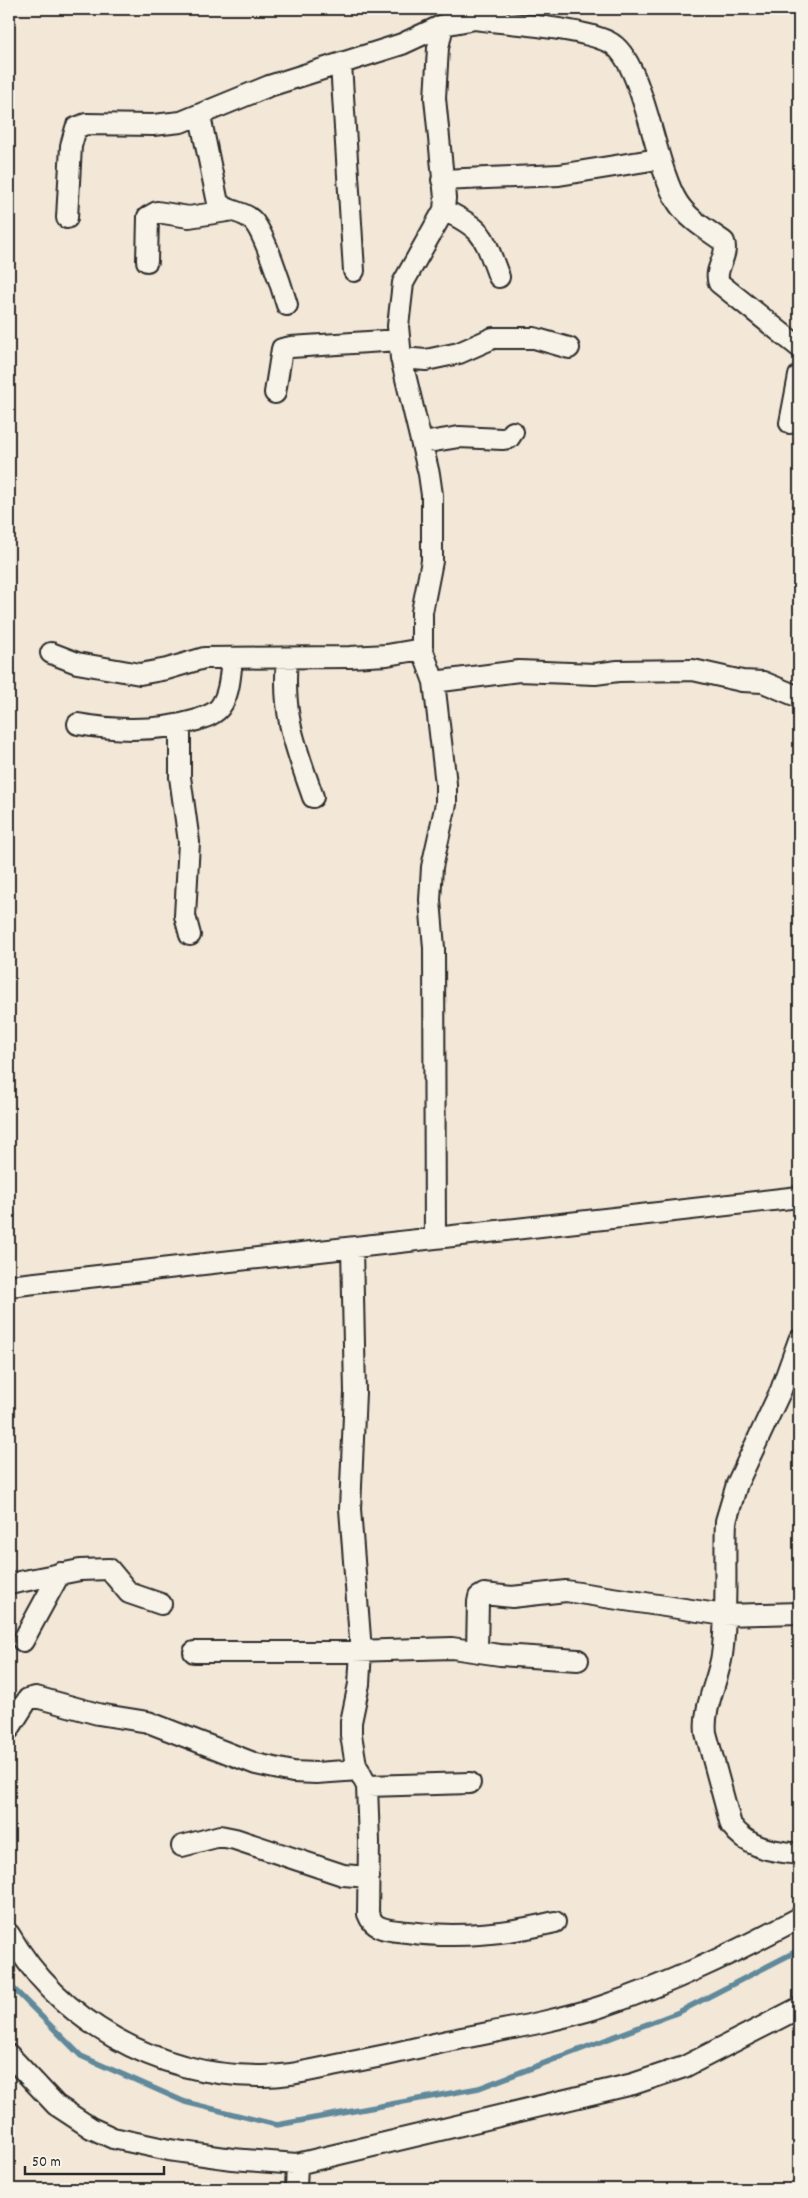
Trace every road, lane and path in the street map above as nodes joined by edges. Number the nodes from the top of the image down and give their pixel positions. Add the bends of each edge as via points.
1 (443, 25) junction
2 (341, 64) junction
3 (200, 116) junction
4 (658, 158) junction
5 (442, 180) junction
6 (444, 210) junction
7 (227, 211) junction
8 (66, 218) dead end
9 (147, 261) dead end
10 (354, 271) dead end
11 (499, 277) dead end
12 (287, 305) dead end
13 (799, 347) edge
14 (569, 348) dead end
15 (400, 349) junction
16 (799, 376) edge
17 (275, 393) dead end
18 (790, 423) dead end
19 (513, 432) dead end
20 (422, 444) junction
21 (422, 649) junction
22 (51, 653) dead end
23 (232, 659) junction
24 (287, 659) junction
25 (434, 682) junction
26 (799, 697) edge
27 (78, 724) dead end
28 (180, 725) junction
29 (314, 798) dead end
30 (190, 935) dead end
31 (799, 1197) edge
32 (435, 1237) junction
33 (352, 1248) junction
34 (9, 1286) edge
35 (799, 1340) edge
36 (60, 1574) junction
37 (9, 1584) edge
38 (161, 1604) dead end
39 (799, 1613) edge
40 (724, 1615) junction
41 (23, 1641) dead end
42 (477, 1650) junction
43 (361, 1651) junction
44 (194, 1652) dead end
45 (578, 1660) dead end
46 (9, 1729) edge
47 (363, 1778) junction
48 (470, 1783) dead end
49 (182, 1846) dead end
50 (799, 1854) edge
51 (369, 1878) junction
52 (799, 1918) edge
53 (555, 1922) dead end
54 (9, 1934) edge
55 (799, 2008) edge
56 (9, 2055) edge
57 (296, 2164) junction
58 (296, 2189) edge

1 - 2 street via 402,44
1 - 4 street via 475,19 591,35 610,42 618,47 634,76
1 - 5 street via 435,98
2 - 3 street via 230,100
2 - 10 street
3 - 7 street via 218,203
3 - 8 street via 153,125 86,124 76,128 71,146
4 - 5 street via 559,174
4 - 13 street via 679,204 724,242 726,248 717,274 719,284
5 - 6 street
6 - 11 street via 483,234
6 - 15 street via 404,283 399,304
7 - 9 street via 189,217 157,212 148,217
7 - 12 street via 244,214 253,220
14 - 15 street via 534,338 493,338 459,353 426,360
15 - 17 street via 282,349
15 - 20 street
16 - 18 street
19 - 20 street via 509,438 502,439 459,436
20 - 21 street via 432,495 433,523 432,561 422,612
21 - 24 street via 387,655
21 - 25 street
22 - 23 street via 84,664 140,674 204,658
23 - 24 street
23 - 28 street via 226,699 219,709
24 - 29 street via 285,699 288,715
25 - 26 street via 519,671 595,674 693,670 742,681 763,682
25 - 32 street via 446,804 432,867 430,900 434,948
27 - 28 street via 150,730
28 - 30 street via 180,777 189,842 185,916
31 - 32 street
32 - 33 street
33 - 34 street
33 - 43 street via 355,1392 350,1509
35 - 40 street via 781,1390 730,1501 726,1521
36 - 37 street
36 - 38 street via 109,1569 129,1593
36 - 41 street
39 - 40 street
40 - 42 street via 579,1592 512,1597 484,1594 478,1602
40 - 50 street via 722,1654 705,1722 727,1814 738,1834 754,1846
42 - 43 street
42 - 45 street via 500,1655
43 - 44 street
43 - 47 street via 360,1684 351,1735
46 - 47 street via 28,1699 36,1697 98,1714 148,1722 256,1764 293,1772
47 - 48 street
47 - 51 street
49 - 51 street via 220,1836 235,1838 343,1875
51 - 53 street via 368,1914 373,1923 384,1929 449,1937 520,1930
52 - 54 street via 686,1975 598,2008 389,2055 313,2070 260,2076 174,2064 109,2036 86,2022 56,1994 20,1953
55 - 57 street via 684,2067 633,2084
56 - 57 street via 56,2105 113,2138 232,2159
57 - 58 street

